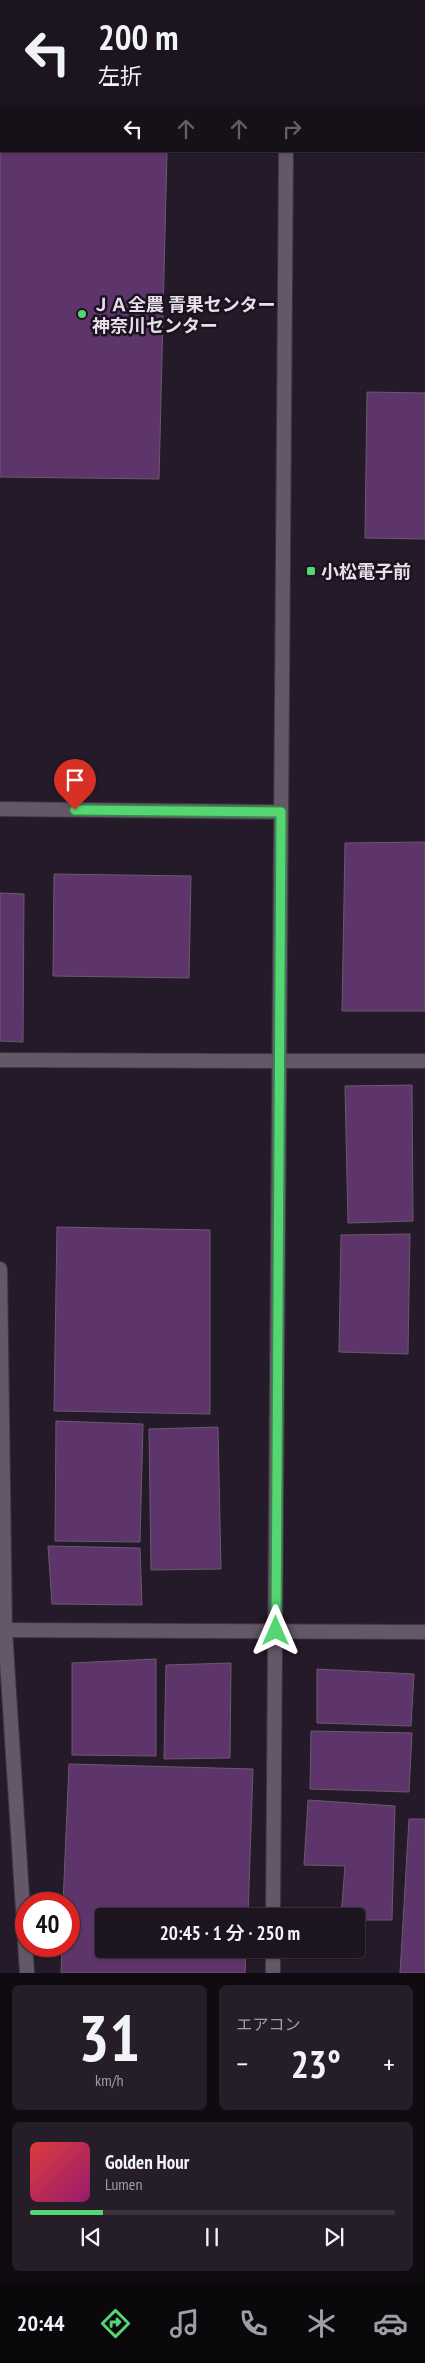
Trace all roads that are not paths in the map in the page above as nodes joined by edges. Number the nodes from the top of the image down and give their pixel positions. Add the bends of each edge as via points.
1 (286, 152) edge
2 (0, 809) edge
3 (281, 812) junction
4 (0, 1060) edge
5 (280, 1061) junction
6 (425, 1061) edge
7 (0, 1268) edge
8 (3, 1630) edge
9 (276, 1631) junction
10 (425, 1632) edge
11 (274, 1908) edge
12 (273, 1958) edge
13 (27, 1973) edge
14 (273, 1973) edge

1 - 3 street
2 - 3 street
3 - 5 street
4 - 5 street
5 - 6 street
5 - 9 street
7 - 8 street
8 - 9 street
8 - 13 street
9 - 10 street
9 - 11 street
12 - 14 street

